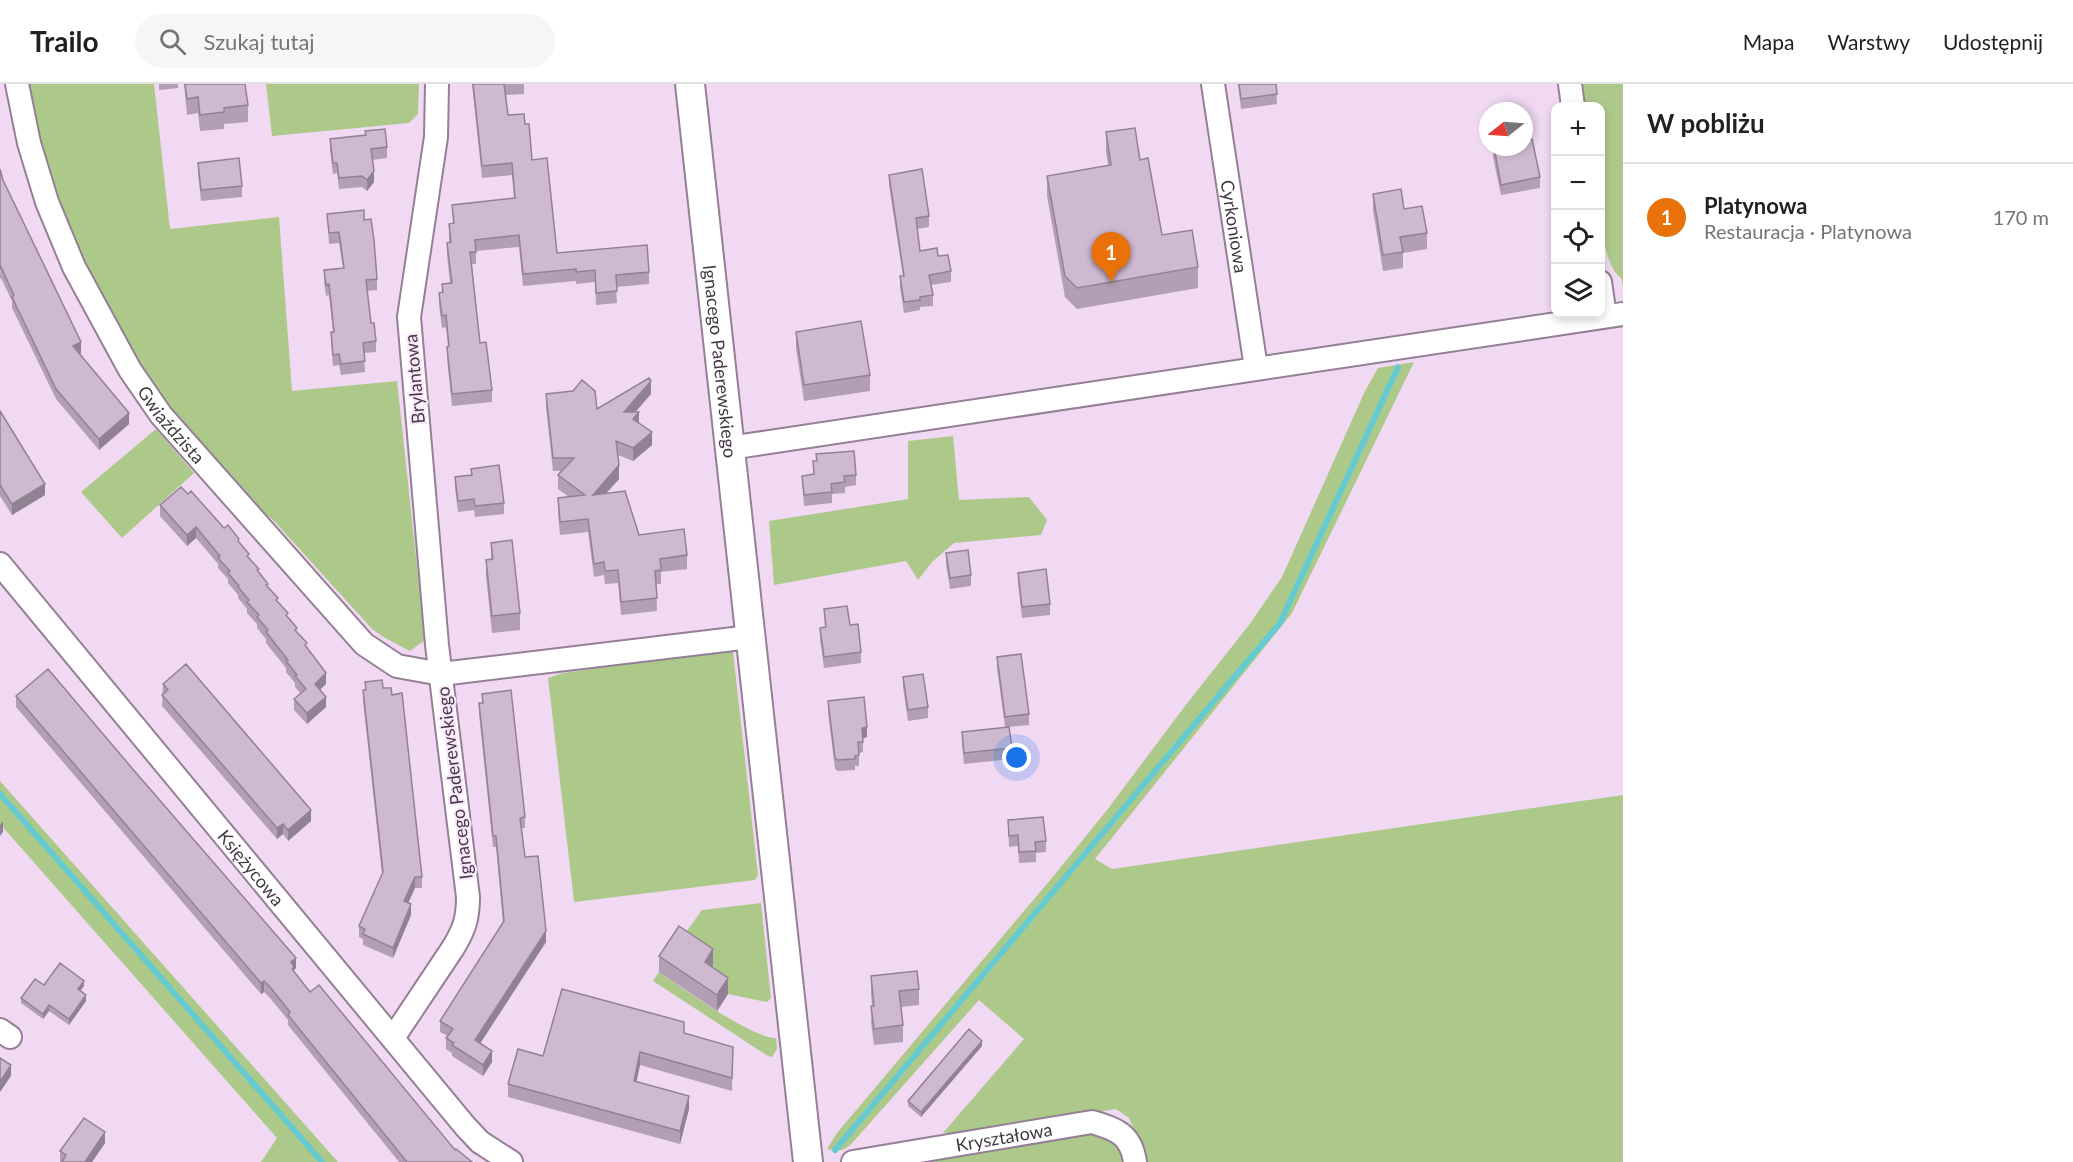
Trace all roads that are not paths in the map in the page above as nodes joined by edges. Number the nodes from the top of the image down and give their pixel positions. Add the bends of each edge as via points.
1 (17, 84) edge
2 (437, 84) edge
3 (690, 84) edge
4 (1213, 84) edge
5 (1570, 84) edge
6 (1572, 102) edge
7 (1605, 294) edge
8 (1614, 315) edge
9 (1256, 368) junction
10 (729, 448) junction
11 (0, 564) edge
12 (750, 638) junction
13 (441, 674) junction
14 (393, 1038) junction
15 (511, 1162) edge
16 (808, 1162) edge
17 (853, 1162) edge
18 (1135, 1162) edge

1 - 13 street, Gwiaździsta via 47,202 75,267 130,370 161,415 364,644 397,666
2 - 13 street, Brylantowa via 436,137 409,317
3 - 10 street, Ignacego Paderewskiego
4 - 9 street, Cyrkoniowa
5 - 6 street
7 - 8 street
8 - 9 street
9 - 10 street
10 - 12 street, Ignacego Paderewskiego
11 - 14 street, Księżycowa
12 - 13 street, Ignacego Paderewskiego
12 - 16 street, Ignacego Paderewskiego
13 - 14 street, Ignacego Paderewskiego via 468,915 453,948
14 - 15 street, Księżycowa via 480,1142
17 - 18 street, Kryształowa via 1092,1122 1119,1130 1134,1151

